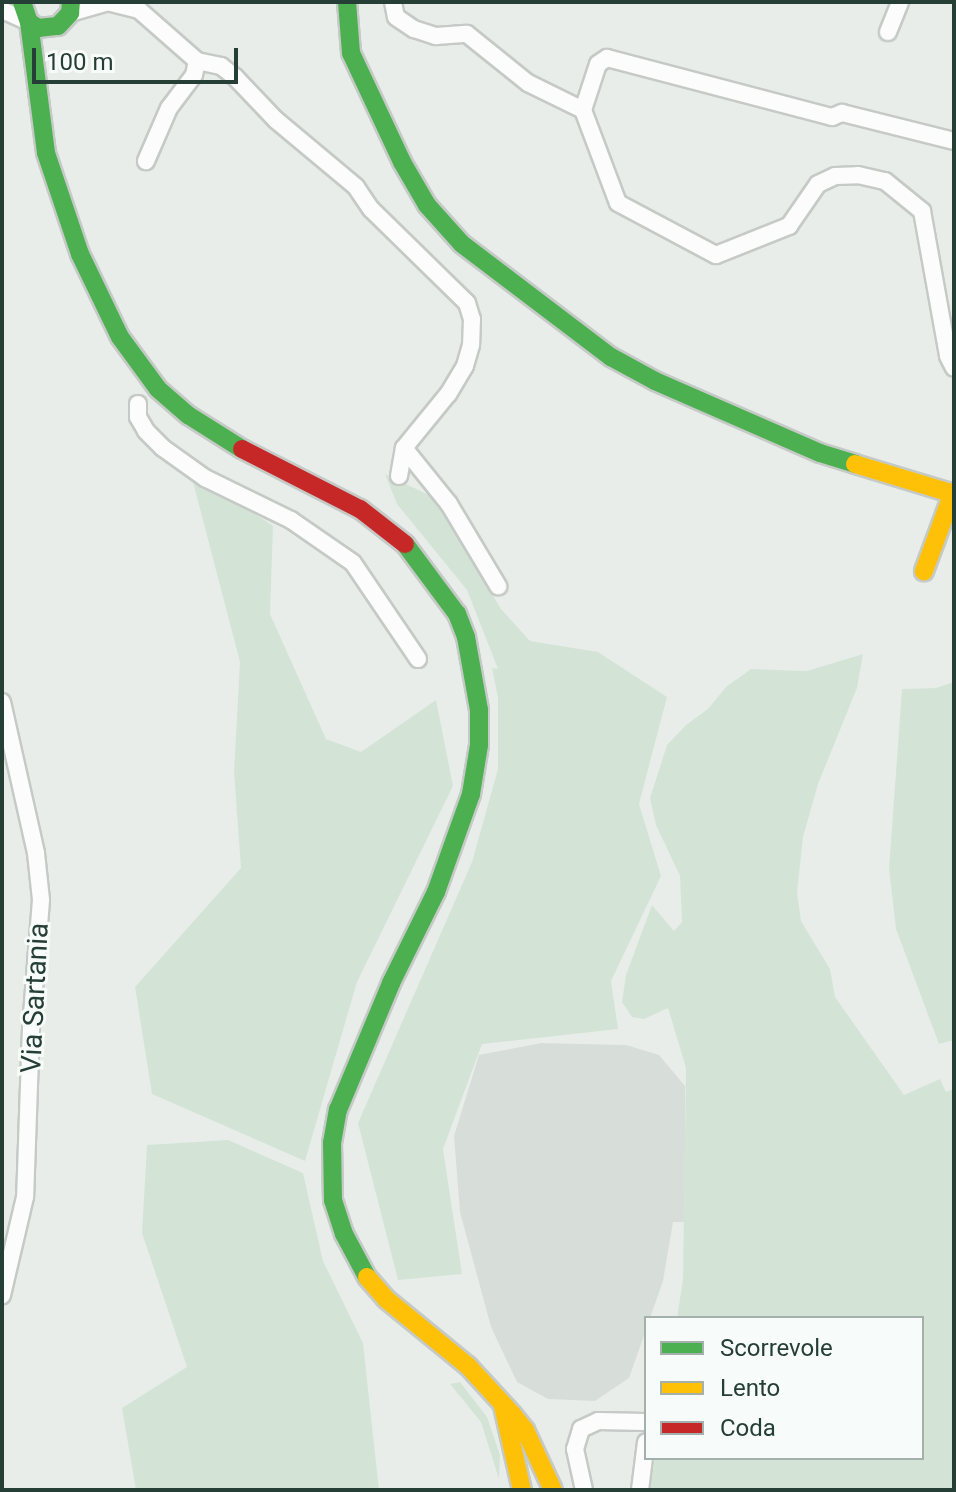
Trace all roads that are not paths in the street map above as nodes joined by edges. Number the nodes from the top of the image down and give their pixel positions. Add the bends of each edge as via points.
1 (22, 2) edge
2 (108, 2) edge
3 (347, 2) edge
4 (393, 2) edge
5 (900, 2) edge
6 (70, 7) edge
7 (2, 10) edge
8 (29, 22) junction
9 (49, 29) junction
10 (888, 32) dead end
11 (197, 61) junction
12 (38, 84) junction
13 (583, 110) junction
14 (954, 141) edge
15 (146, 161) dead end
16 (954, 368) edge
17 (145, 371) junction
18 (164, 395) junction
19 (138, 404) junction
20 (404, 448) junction
21 (399, 476) dead end
22 (924, 571) dead end
23 (498, 586) dead end
24 (418, 659) dead end
25 (2, 702) edge
26 (2, 1295) edge
27 (503, 1404) junction
28 (644, 1422) edge
29 (644, 1458) edge
30 (522, 1490) edge
31 (530, 1490) edge
32 (547, 1490) edge
33 (553, 1490) edge
34 (584, 1490) edge
35 (640, 1490) edge

1 - 8 street
2 - 6 street
2 - 11 street via 139,10
3 - 22 street via 351,53 402,162 427,205 462,244 611,357 655,381 820,453 948,492 950,501
4 - 13 street via 396,17 414,29 436,36 467,34 528,83
5 - 10 street
6 - 9 street via 65,21
7 - 8 street
8 - 9 street
8 - 12 street
9 - 12 street
11 - 15 street
11 - 20 street via 221,66 235,77 276,120 356,187 371,209 467,303 472,319 465,366
12 - 17 street via 46,153 80,254 120,337
13 - 14 street via 598,64 607,58 832,117 842,113
13 - 16 street via 618,203 716,255 789,226 818,184 835,176 885,181 907,196 922,211
17 - 18 street
17 - 19 street
18 - 19 street
18 - 27 street via 228,442 360,509 396,534 457,614 474,666 479,745 463,822 348,1081 334,1132 331,1172 337,1215 351,1252 386,1299 468,1366
19 - 24 street via 146,431 174,456 205,478 291,520 353,563
20 - 21 street
20 - 23 street via 449,504
25 - 26 street, Via Sartania via 41,900 25,1197
27 - 30 street
27 - 33 street via 525,1430
28 - 34 street via 598,1421 581,1429 575,1449
29 - 35 street
31 - 32 street

